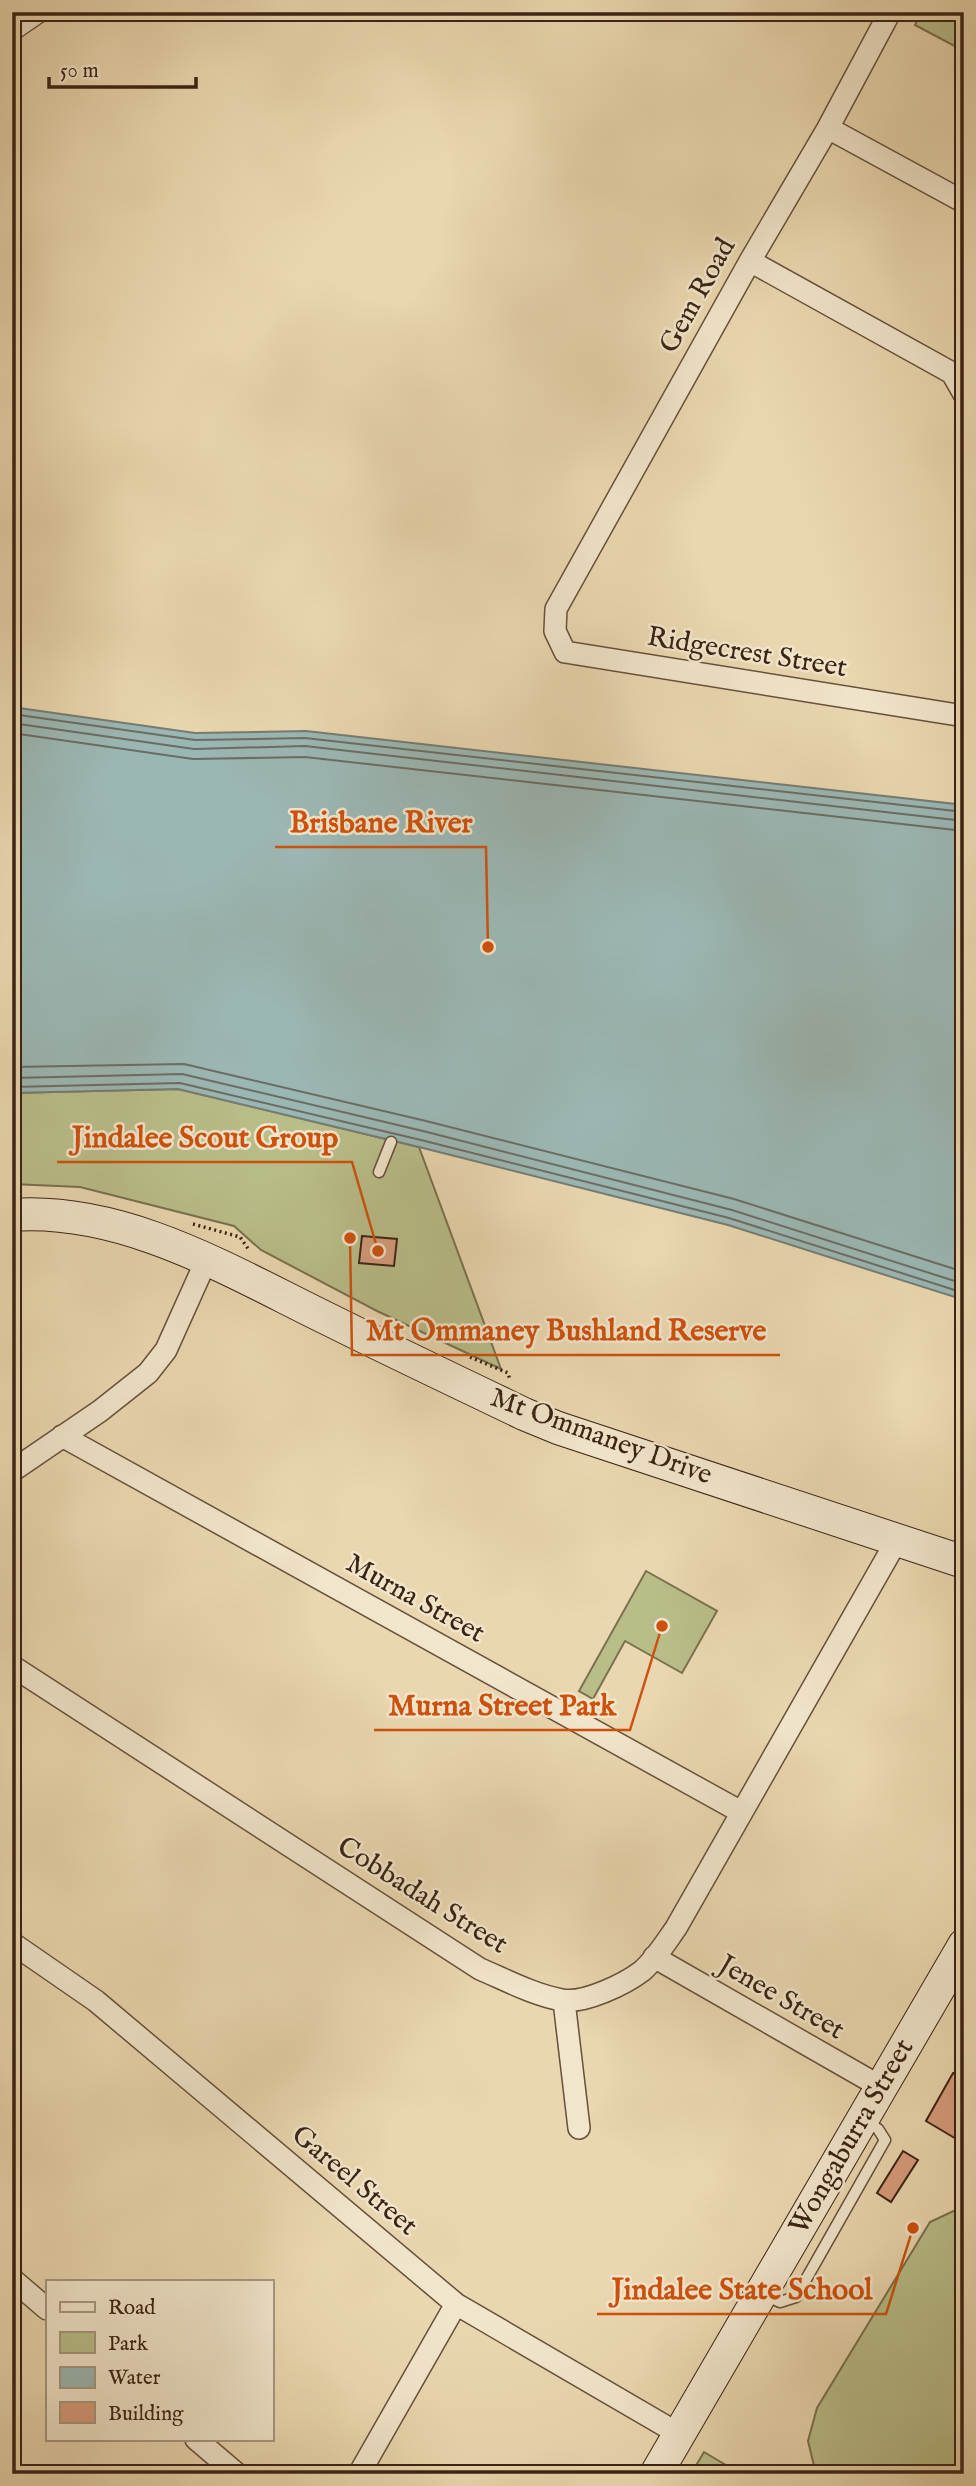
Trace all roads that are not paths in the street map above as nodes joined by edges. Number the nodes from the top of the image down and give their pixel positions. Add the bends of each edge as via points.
1 (38, 12) edge
2 (890, 12) edge
3 (12, 30) edge
4 (828, 128) junction
5 (964, 202) edge
6 (750, 261) junction
7 (964, 394) edge
8 (555, 609) joint
9 (964, 716) edge
10 (391, 1142) dead end
11 (379, 1172) dead end
12 (12, 1215) edge
13 (206, 1261) junction
14 (62, 1436) junction
15 (12, 1471) edge
16 (897, 1540) junction
17 (964, 1562) edge
18 (12, 1666) edge
19 (741, 1812) junction
20 (12, 1943) edge
21 (654, 1957) junction
22 (957, 1963) edge
23 (564, 2001) junction
24 (881, 2087) junction
25 (579, 2128) dead end
26 (12, 2278) edge
27 (456, 2304) junction
28 (46, 2308) edge
29 (679, 2434) junction
30 (197, 2440) edge
31 (237, 2474) edge
32 (359, 2474) edge
33 (656, 2474) edge

1 - 3 street
2 - 4 street, Gem Road
4 - 5 street
4 - 6 street, Gem Road
6 - 7 street via 952,373
6 - 8 street, Gem Road
8 - 9 street, Ridgecrest Street via 555,631 565,652
10 - 11 lane
12 - 13 street, Mt Ommaney Drive via 86,1219 128,1229
13 - 14 street via 166,1350 148,1373
13 - 16 street, Mt Ommaney Drive via 558,1428
14 - 15 street
14 - 19 street, Murna Street
16 - 17 street, Mt Ommaney Drive
16 - 19 street, Cobbadah Street
18 - 23 street, Cobbadah Street via 480,1969
19 - 21 street, Cobbadah Street via 676,1928
20 - 27 street, Gareel Street via 96,2001
21 - 23 street, Cobbadah Street via 611,1989
21 - 24 street, Jenee Street
22 - 24 street, Wongaburra Street
23 - 25 street
24 - 29 street, Wongaburra Street
26 - 28 street
27 - 29 street, Gareel Street
27 - 32 street
29 - 33 street, Wongaburra Street
30 - 31 street

